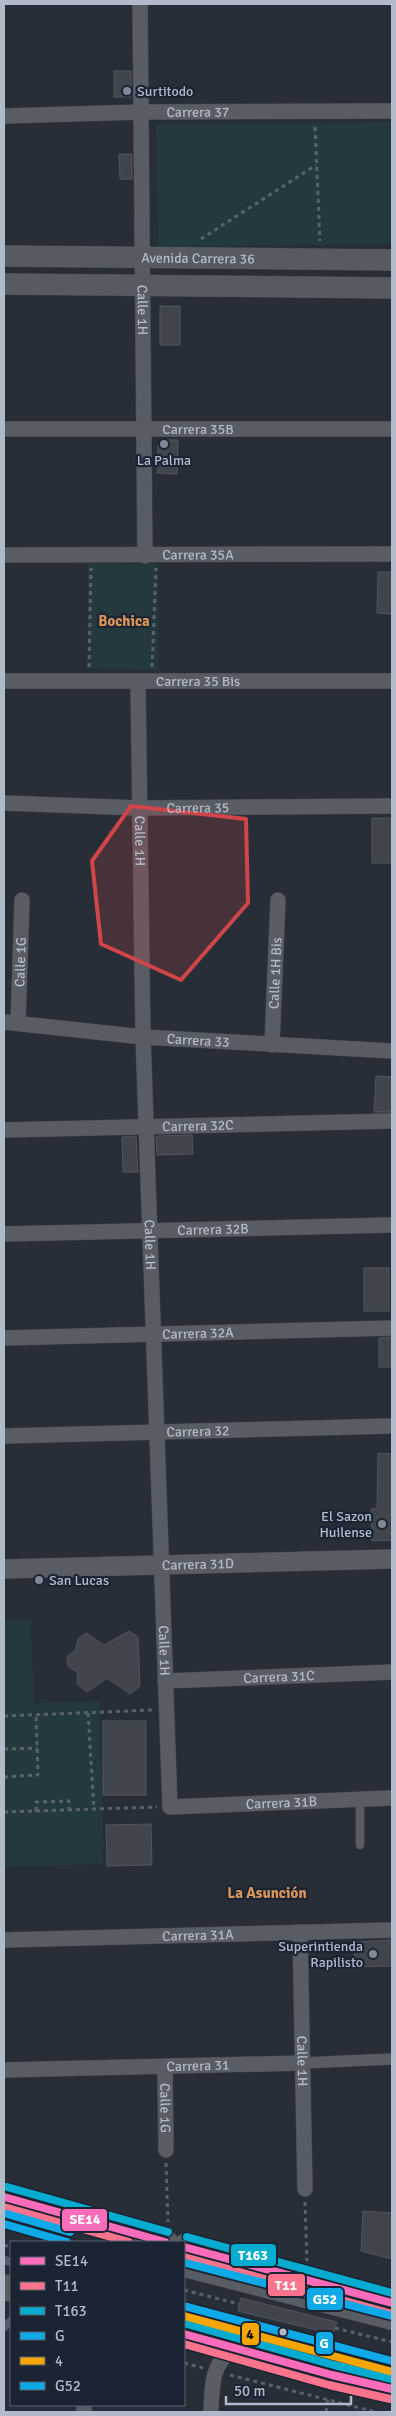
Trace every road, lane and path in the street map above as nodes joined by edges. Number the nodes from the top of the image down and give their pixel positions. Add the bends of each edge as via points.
1 (140, 4) edge
2 (314, 111) junction
3 (392, 111) edge
4 (141, 112) junction
5 (4, 116) edge
6 (316, 165) junction
7 (200, 240) dead end
8 (320, 246) dead end
9 (4, 256) edge
10 (142, 258) junction
11 (392, 260) edge
12 (4, 284) edge
13 (143, 285) junction
14 (392, 288) edge
15 (144, 427) junction
16 (4, 428) edge
17 (392, 429) edge
18 (392, 554) edge
19 (4, 555) edge
20 (91, 555) junction
21 (151, 556) junction
22 (4, 681) edge
23 (392, 681) edge
24 (145, 682) junction
25 (88, 683) junction
26 (4, 803) edge
27 (392, 806) edge
28 (140, 808) junction
29 (22, 900) dead end
30 (278, 900) dead end
31 (11, 1023) edge
32 (143, 1037) junction
33 (272, 1045) junction
34 (392, 1051) edge
35 (392, 1121) edge
36 (146, 1126) junction
37 (4, 1130) edge
38 (392, 1224) edge
39 (150, 1231) junction
40 (4, 1234) edge
41 (392, 1328) edge
42 (153, 1334) junction
43 (4, 1338) edge
44 (392, 1426) edge
45 (157, 1432) junction
46 (4, 1436) edge
47 (392, 1559) edge
48 (161, 1565) junction
49 (4, 1569) edge
50 (392, 1672) edge
51 (166, 1681) junction
52 (166, 1710) junction
53 (88, 1712) junction
54 (36, 1715) junction
55 (4, 1716) edge
56 (37, 1748) junction
57 (4, 1749) edge
58 (4, 1777) edge
59 (392, 1798) edge
60 (360, 1800) junction
61 (170, 1807) junction
62 (94, 1809) junction
63 (69, 1810) junction
64 (36, 1811) junction
65 (4, 1812) edge
66 (360, 1845) dead end
67 (392, 1930) edge
68 (300, 1932) junction
69 (4, 1940) edge
70 (392, 2059) edge
71 (302, 2063) junction
72 (165, 2066) junction
73 (4, 2070) edge
74 (166, 2150) joint
75 (305, 2189) joint
76 (4, 2197) edge
77 (4, 2224) edge
78 (167, 2234) edge
79 (63, 2241) edge
80 (185, 2247) edge
81 (185, 2273) edge
82 (307, 2282) junction
83 (185, 2290) edge
84 (392, 2303) edge
85 (240, 2304) dead end
86 (185, 2306) edge
87 (392, 2326) edge
88 (335, 2328) dead end
89 (185, 2334) edge
90 (392, 2342) edge
91 (234, 2348) junction
92 (392, 2361) edge
93 (185, 2363) edge
94 (215, 2371) junction
95 (392, 2389) edge
96 (211, 2412) edge
97 (376, 2412) edge

1 - 4 street, Calle 1H
2 - 3 street, Carrera 37
2 - 4 street, Carrera 37
2 - 6 path
4 - 5 street, Carrera 37
4 - 10 street, Calle 1H
6 - 7 path
6 - 8 path
9 - 10 main road, Avenida Carrera 36
10 - 11 main road, Avenida Carrera 36
10 - 13 street, Calle 1H
12 - 13 main road, Avenida Carrera 36
13 - 14 main road, Avenida Carrera 36
13 - 15 street, Calle 1H
15 - 16 street, Carrera 35B
15 - 17 street, Carrera 35B
15 - 21 street, Calle 1H
18 - 21 street, Carrera 35A
19 - 20 street, Carrera 35A
20 - 21 street, Carrera 35A
20 - 25 path
21 - 24 path
22 - 25 street, Carrera 35 Bis
23 - 24 street, Carrera 35 Bis
24 - 25 street, Carrera 35 Bis
24 - 28 street, Calle 1H
26 - 28 street, Carrera 35
27 - 28 street, Carrera 35
28 - 32 street, Calle 1H
29 - 31 street, Calle 1G
30 - 33 street, Calle 1H Bis
31 - 32 street, Carrera 33
32 - 33 street, Carrera 33
32 - 36 street, Calle 1H
33 - 34 street, Carrera 33
35 - 36 street, Carrera 32C
36 - 37 street, Carrera 32C
36 - 39 street, Calle 1H
38 - 39 street, Carrera 32B
39 - 40 street, Carrera 32B
39 - 42 street, Calle 1H
41 - 42 street, Carrera 32A
42 - 43 street, Carrera 32A
42 - 45 street, Calle 1H
44 - 45 street, Carrera 32
45 - 46 street, Carrera 32
45 - 48 street, Calle 1H
47 - 48 street, Carrera 31D
48 - 49 street, Carrera 31D
48 - 51 street, Calle 1H
50 - 51 street, Carrera 31C
51 - 52 street, Calle 1H
52 - 53 path
52 - 61 street, Calle 1H
53 - 54 path
53 - 62 path
54 - 55 path
54 - 56 path
56 - 57 path
56 - 58 path via 38,1775
59 - 60 street, Carrera 31B
60 - 61 street, Carrera 31B
60 - 66 lane
61 - 62 path
62 - 63 path
63 - 64 path
63 - 64 path via 69,1802 36,1802
64 - 65 path
67 - 68 street, Carrera 31A
68 - 69 street, Carrera 31A
68 - 71 street, Calle 1H
70 - 71 street, Carrera 31
71 - 72 street, Carrera 31
71 - 75 street, Calle 1H
72 - 73 street, Carrera 31
72 - 74 street, Calle 1G
74 - 78 path
75 - 82 path
76 - 78 highway
77 - 79 lane
80 - 82 highway
81 - 87 lane
82 - 84 highway
83 - 85 path
86 - 92 lane
88 - 90 path
89 - 91 highway
91 - 94 street via 224,2355
91 - 95 highway
93 - 94 path
94 - 96 street
94 - 97 path

